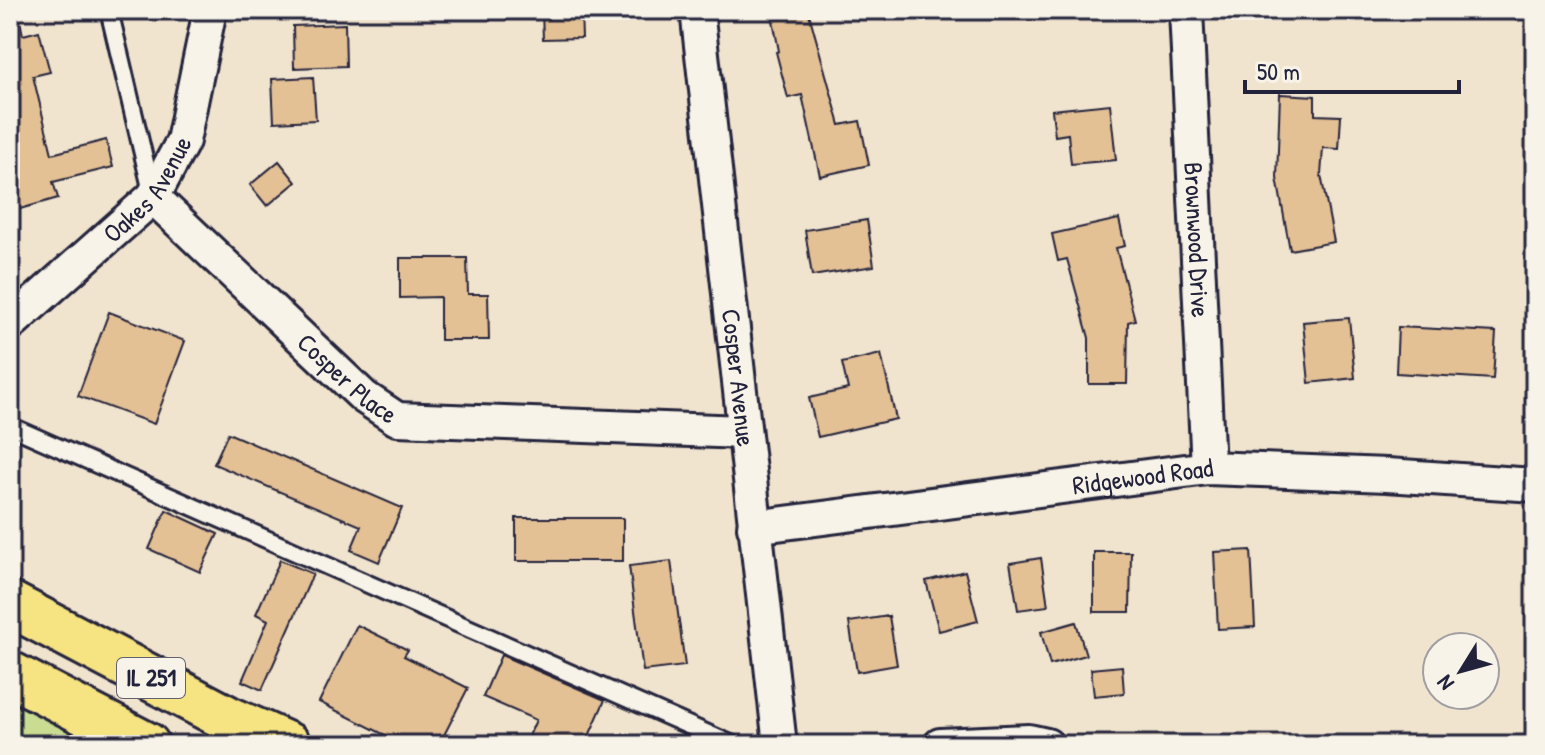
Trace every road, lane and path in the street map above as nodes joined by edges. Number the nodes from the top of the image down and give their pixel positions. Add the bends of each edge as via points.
1 (109, 10) edge
2 (210, 10) edge
3 (697, 10) edge
4 (1186, 10) edge
5 (153, 197) junction
6 (10, 324) edge
7 (10, 426) edge
8 (743, 432) junction
9 (1208, 468) junction
10 (1535, 485) edge
11 (754, 527) junction
12 (11, 601) edge
13 (10, 674) edge
14 (147, 745) edge
15 (288, 745) edge
16 (733, 745) edge
17 (780, 745) edge
18 (940, 745) edge
19 (1047, 745) edge

1 - 5 lane
2 - 5 street, Oakes Avenue via 183,141
3 - 8 street, Cosper Avenue
4 - 9 street, Brownwood Drive
5 - 6 street, Oakes Avenue
5 - 8 street, Cosper Place via 364,397 397,419
7 - 16 lane
8 - 11 street, Cosper Avenue
9 - 10 street, Ridgewood Road
9 - 11 street, Ridgewood Road
11 - 17 street, Cosper Avenue
12 - 15 main road, IL 251 via 227,718
13 - 14 main road, IL 251
18 - 19 street

